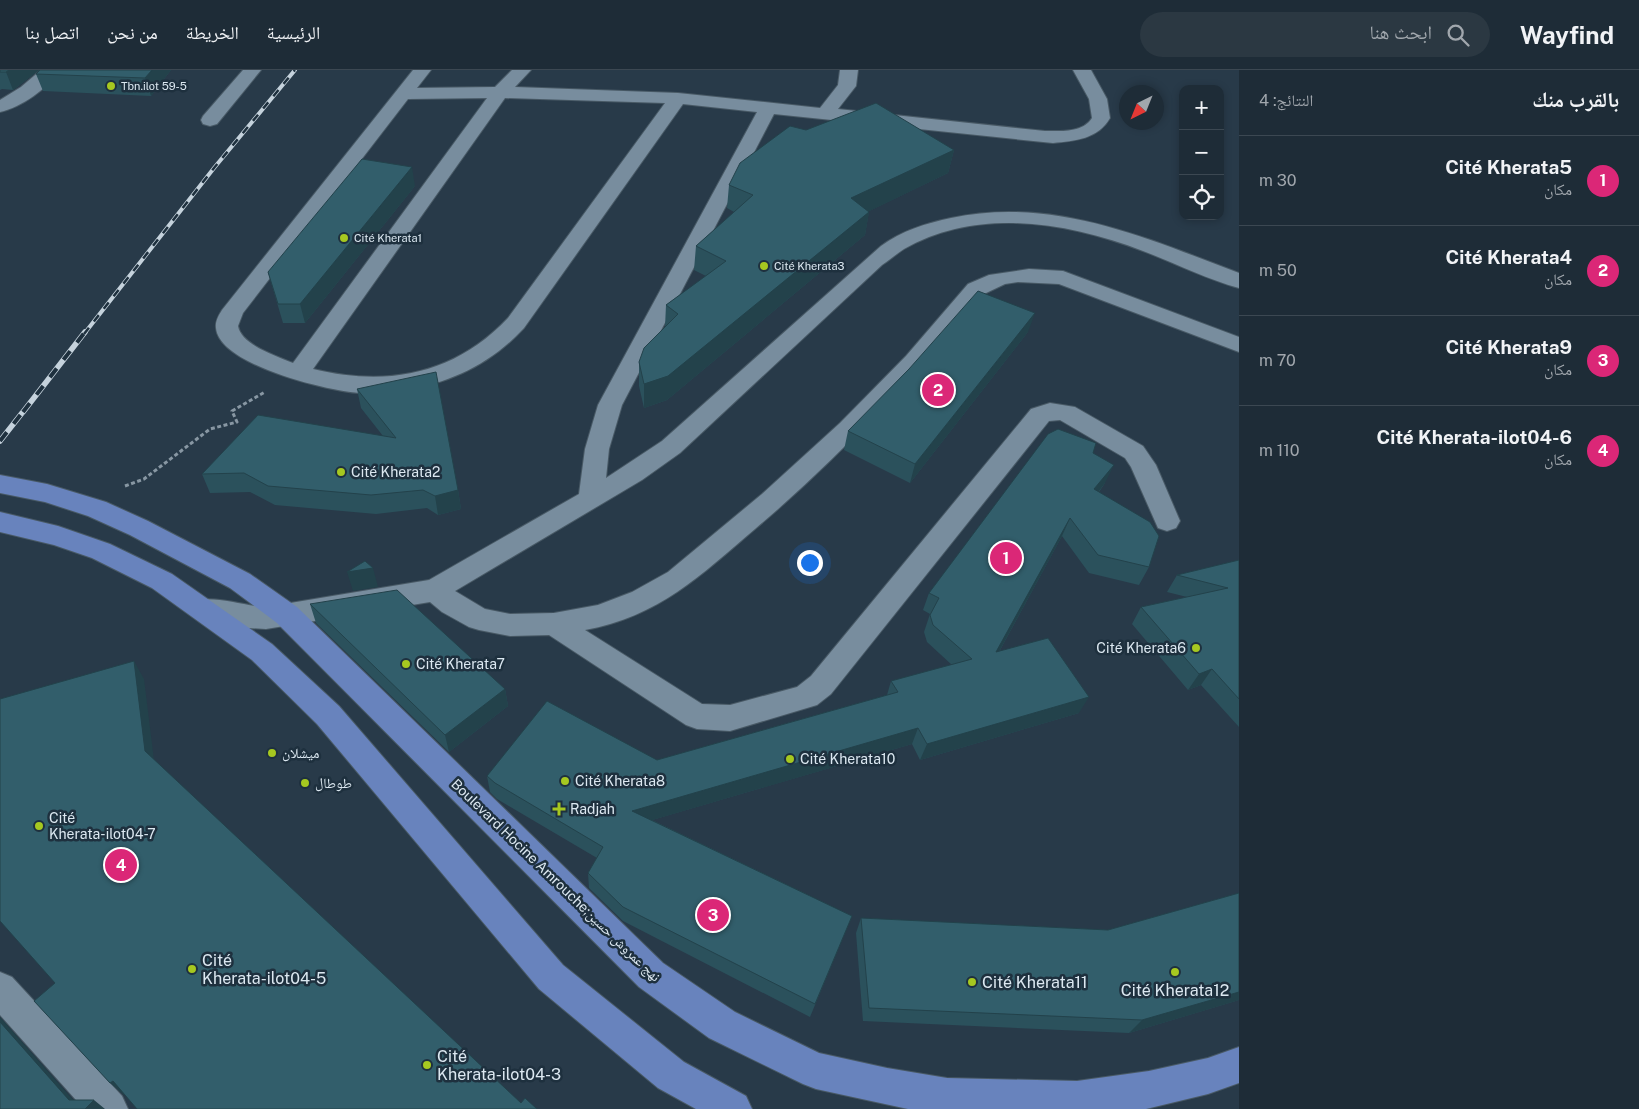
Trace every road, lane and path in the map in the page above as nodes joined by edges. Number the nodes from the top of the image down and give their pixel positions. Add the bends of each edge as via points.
1 (51, 70) edge
2 (252, 70) edge
3 (422, 70) edge
4 (522, 70) edge
5 (850, 70) edge
6 (1082, 70) edge
7 (500, 92) junction
8 (404, 94) junction
9 (678, 98) junction
10 (0, 107) edge
11 (768, 108) junction
12 (825, 114) junction
13 (210, 120) dead end
14 (1239, 281) edge
15 (1239, 345) edge
16 (298, 373) junction
17 (0, 484) edge
18 (591, 498) junction
19 (80, 504) junction
20 (1167, 521) dead end
21 (0, 522) edge
22 (435, 590) junction
23 (204, 609) junction
24 (287, 615) junction
25 (554, 624) junction
26 (0, 989) edge
27 (1239, 1066) edge
28 (948, 1103) edge
29 (109, 1109) edge
30 (733, 1109) edge

1 - 10 street via 25,94
2 - 13 street
3 - 8 street
4 - 7 street
5 - 12 street via 846,86
6 - 12 street via 1102,116 1094,127 1078,135 1045,137
7 - 8 street
7 - 9 street
7 - 16 street
8 - 16 street via 227,321 228,332 244,350
9 - 11 street
9 - 16 street via 516,323 479,356 452,370 390,384 357,385
11 - 12 street
11 - 18 street via 610,405 596,450
14 - 18 street via 1128,238 1055,221 984,219 922,232 896,245 875,261 671,447 634,474
15 - 25 street via 1063,278 1024,274 989,281 966,298 914,361 849,429 771,501 678,579 642,600 600,616
16 - 19 path via 232,411 237,422 210,429 144,479
17 - 19 main road, Boulevard Hocine Amrouche;نهج عمروش حسين via 47,493
18 - 22 street
19 - 24 main road, Boulevard Hocine Amrouche;نهج عمروش حسين via 106,512 180,548 240,581
20 - 25 street via 1143,465 1134,452 1066,413 1050,410 1040,415 900,590 821,685 807,696 730,718 697,716
21 - 23 main road via 58,536 101,551 162,581
22 - 24 street
22 - 25 street via 479,619 510,625
23 - 24 street via 248,617
23 - 30 main road via 262,652 328,715 551,976 671,1075
24 - 28 main road, Boulevard Hocine Amrouche;نهج عمروش حسين via 651,975 722,1025 816,1071
26 - 29 street
27 - 28 main road, Boulevard Hocine Amrouche;نهج عمروش حسين via 1150,1090 1077,1100

